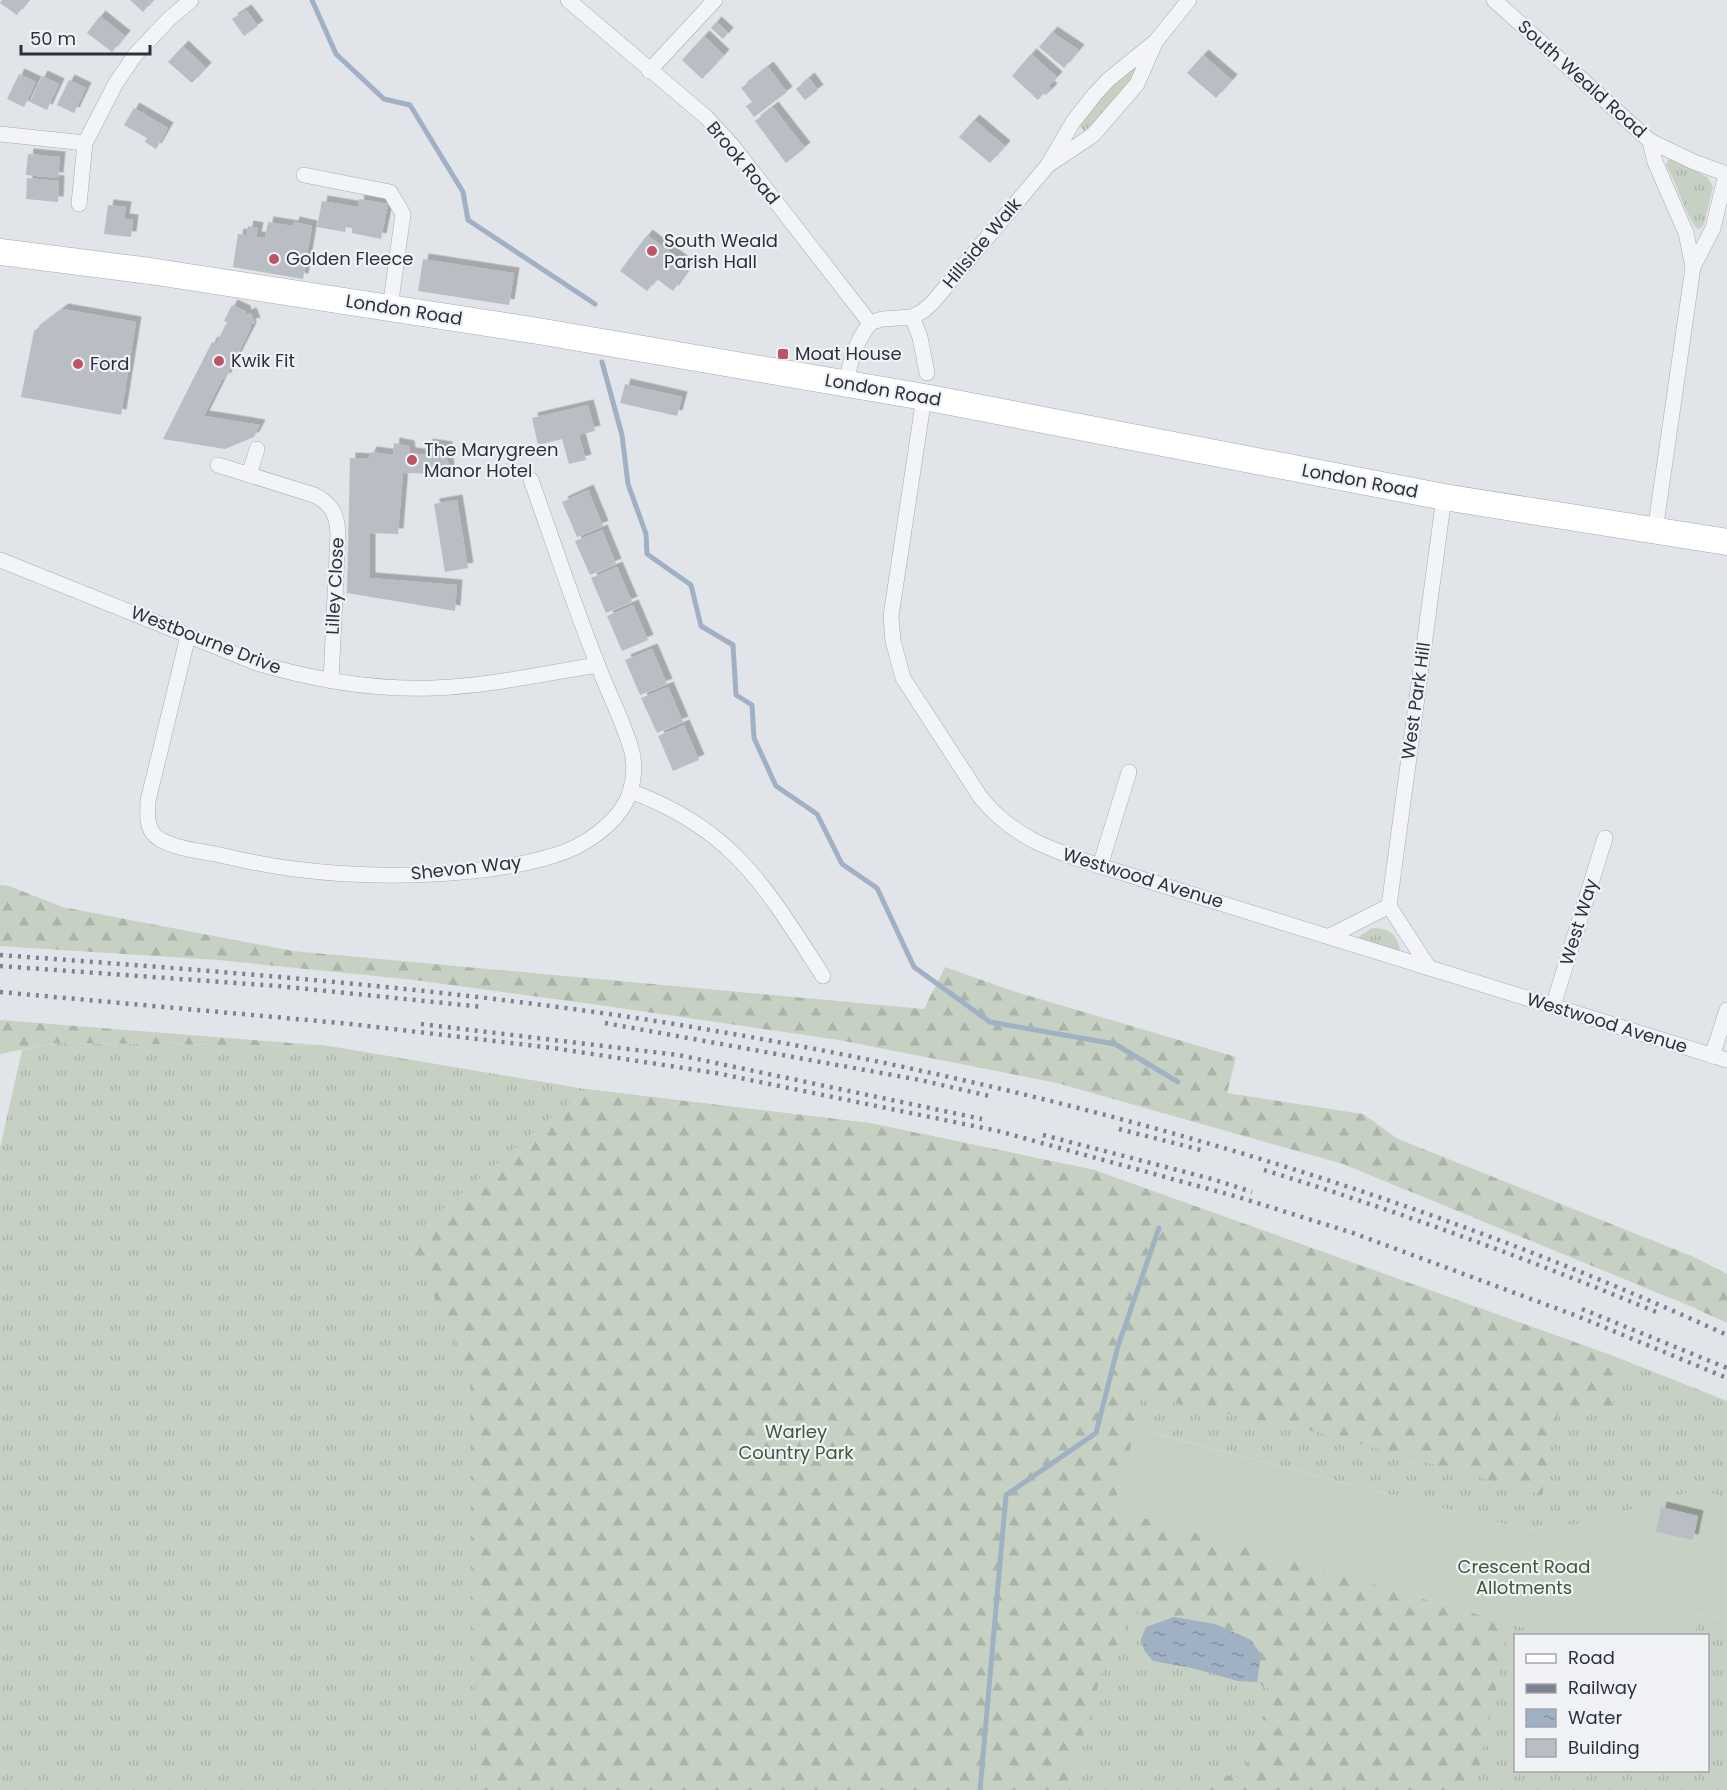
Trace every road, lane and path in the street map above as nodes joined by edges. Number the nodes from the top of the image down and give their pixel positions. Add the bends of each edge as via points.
1 (191, 0) edge
2 (568, 0) edge
3 (715, 0) edge
4 (1189, 0) edge
5 (1494, 0) edge
6 (1156, 41) junction
7 (649, 71) junction
8 (0, 134) edge
9 (1650, 141) junction
10 (86, 143) junction
11 (1048, 165) junction
12 (1726, 174) edge
13 (304, 175) dead end
14 (79, 204) dead end
15 (0, 252) edge
16 (1693, 267) junction
17 (390, 308) junction
18 (912, 317) junction
19 (870, 323) junction
20 (846, 384) junction
21 (926, 385) junction
22 (257, 449) dead end
23 (218, 465) dead end
24 (249, 475) junction
25 (531, 480) dead end
26 (1444, 497) junction
27 (1655, 531) junction
28 (1727, 542) edge
29 (0, 561) edge
30 (188, 636) junction
31 (597, 665) junction
32 (331, 681) junction
33 (1129, 772) dead end
34 (630, 791) junction
35 (1605, 838) dead end
36 (1100, 866) junction
37 (1389, 906) junction
38 (1330, 936) junction
39 (1429, 968) junction
40 (823, 976) dead end
41 (1553, 1006) junction
42 (1727, 1010) edge
43 (1720, 1058) edge

1 - 10 street via 135,55
2 - 7 street, Brook Road
3 - 7 street
4 - 6 street, Hillside Walk
5 - 9 street, South Weald Road
6 - 11 street, Hillside Walk via 1095,94
6 - 11 street, Hillside Walk via 1137,84 1108,118 1093,135
7 - 19 street, Brook Road via 706,117 731,144
8 - 10 street
9 - 12 street
9 - 16 street, South Weald Road via 1655,162 1686,232
10 - 14 street
11 - 18 street, Hillside Walk via 933,302
12 - 16 street, South Weald Road via 1713,228
13 - 17 street via 390,192 403,214
15 - 17 main road, London Road
16 - 27 street, South Weald Road
17 - 20 main road, London Road
18 - 19 street
18 - 21 street via 920,337
19 - 20 street via 859,338
20 - 21 main road, London Road
21 - 26 main road, London Road
21 - 36 street, Westwood Avenue via 891,616 903,678 994,813 1032,840
22 - 24 street
23 - 24 street, Lilley Close
24 - 32 street, Lilley Close via 314,495 335,514 338,533
25 - 31 street, Shevon Way
26 - 27 main road, London Road
26 - 37 street, West Park Hill
27 - 28 main road, London Road
29 - 30 street, Westbourne Drive
30 - 32 street, Westbourne Drive via 257,663
30 - 34 street, Shevon Way via 148,801 147,819 164,842 243,861 349,874 415,874 507,866 553,856 593,836 625,804
31 - 32 street, Westbourne Drive via 435,688
31 - 34 street, Shevon Way via 632,753
33 - 36 street
34 - 40 street via 679,812 723,842 768,892
35 - 41 street, West Way
36 - 38 street, Westwood Avenue
37 - 38 street
37 - 39 street
38 - 39 street, Westwood Avenue
39 - 41 street, Westwood Avenue
41 - 43 street, Westwood Avenue
42 - 43 street

